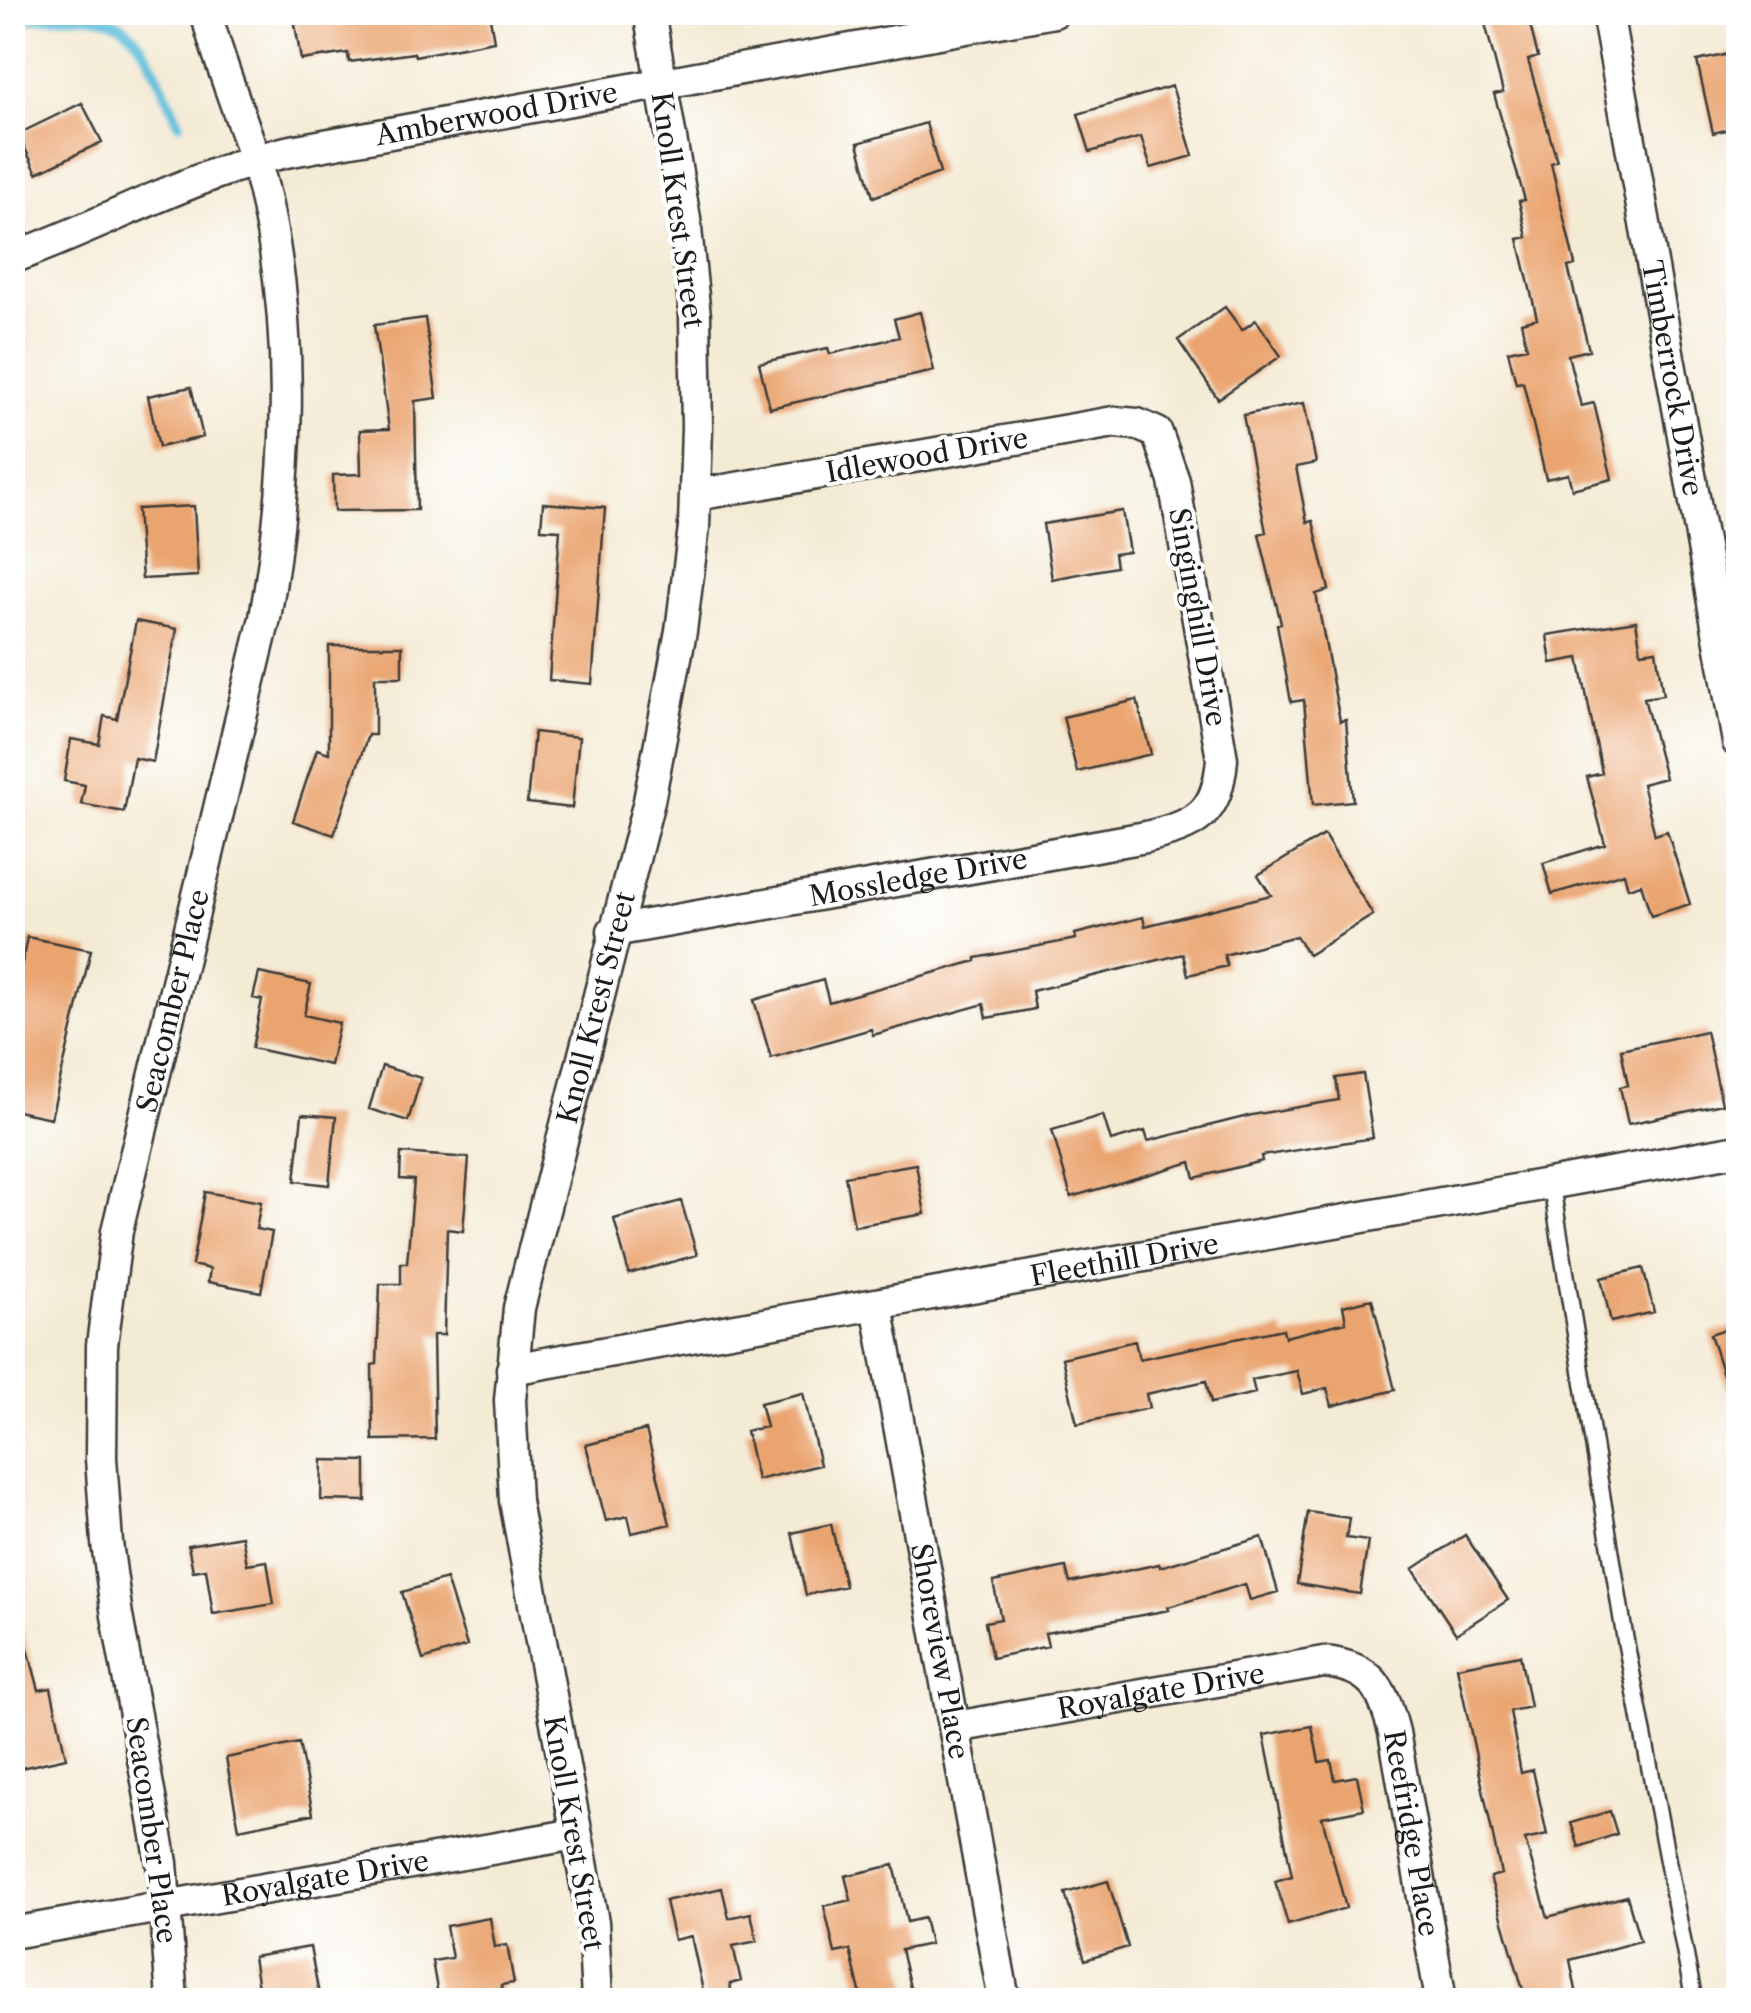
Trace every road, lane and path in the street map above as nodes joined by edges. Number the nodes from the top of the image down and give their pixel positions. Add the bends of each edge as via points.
1 (206, 12) edge
2 (649, 12) edge
3 (1054, 12) edge
4 (1607, 12) edge
5 (662, 84) junction
6 (256, 159) junction
7 (12, 258) edge
8 (1158, 433) joint
9 (696, 495) junction
10 (1738, 742) edge
11 (1214, 803) joint
12 (614, 931) junction
13 (1738, 1150) edge
14 (1552, 1184) junction
15 (877, 1304) junction
16 (512, 1369) junction
17 (1363, 1673) joint
18 (956, 1728) junction
19 (576, 1834) junction
20 (167, 1904) junction
21 (12, 1932) edge
22 (172, 2000) edge
23 (597, 2000) edge
24 (1004, 2000) edge
25 (1441, 2000) edge
26 (1694, 2000) edge

1 - 6 street, Seacomber Place
2 - 5 street, Knoll Krest Street
3 - 5 street, Amberwood Drive
4 - 10 street, Timberrock Drive
5 - 6 street, Amberwood Drive
5 - 9 street, Knoll Krest Street via 695,316
6 - 7 street, Amberwood Drive
6 - 20 street, Seacomber Place via 281,283 286,347 277,548 117,1231 102,1346 107,1544
8 - 9 street, Idlewood Drive via 1114,422
8 - 11 street, Singinghill Drive via 1174,480 1222,759
9 - 12 street, Knoll Krest Street via 678,650 649,801
11 - 12 street, Mossledge Drive via 1181,828 1146,837
12 - 16 street, Knoll Krest Street via 519,1308
13 - 14 street, Fleethill Drive
14 - 15 street, Fleethill Drive
14 - 26 lane via 1624,1638
15 - 16 street, Fleethill Drive
15 - 18 street, Shoreview Place
16 - 19 street, Knoll Krest Street via 515,1501
17 - 18 street, Royalgate Drive via 1324,1662
17 - 25 street, Reefridge Place via 1381,1690 1394,1732
18 - 24 street, Shoreview Place
19 - 20 street, Royalgate Drive
19 - 23 street, Knoll Krest Street via 593,1922
20 - 21 street, Royalgate Drive
20 - 22 street, Seacomber Place

